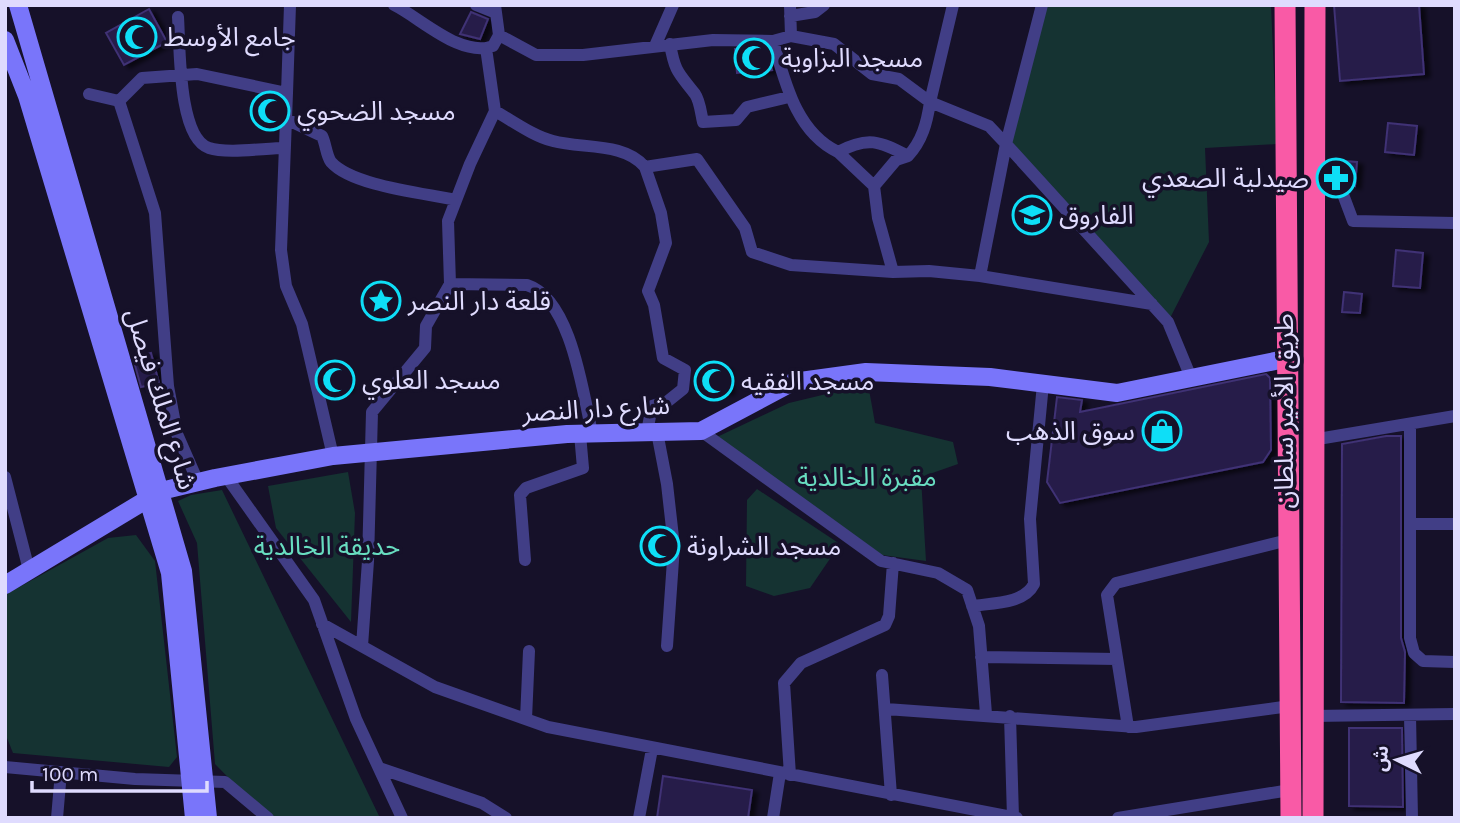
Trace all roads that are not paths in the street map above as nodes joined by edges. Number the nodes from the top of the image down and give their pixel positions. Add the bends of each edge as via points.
1 (290, 5) edge
2 (394, 5) edge
3 (476, 5) edge
4 (673, 5) edge
5 (824, 5) edge
6 (953, 5) edge
7 (1042, 5) edge
8 (1285, 5) edge
9 (1315, 5) edge
10 (495, 9) edge
11 (790, 11) edge
12 (15, 12) edge
13 (178, 17) dead end
14 (499, 35) junction
15 (791, 36) junction
16 (5, 40) edge
17 (773, 41) junction
18 (670, 44) junction
19 (654, 46) junction
20 (486, 48) junction
21 (182, 76) junction
22 (89, 93) dead end
23 (287, 93) junction
24 (789, 97) junction
25 (119, 101) junction
26 (930, 102) junction
27 (495, 111) junction
28 (286, 119) junction
29 (1006, 144) junction
30 (285, 148) junction
31 (838, 152) junction
32 (908, 156) junction
33 (645, 167) junction
34 (874, 186) junction
35 (1312, 190) junction
36 (456, 200) junction
37 (1455, 223) edge
38 (893, 272) junction
39 (980, 276) junction
40 (450, 284) junction
41 (1152, 304) junction
42 (1285, 359) junction
43 (1192, 380) junction
44 (1043, 384) junction
45 (1455, 416) edge
46 (1410, 424) junction
47 (701, 431) junction
48 (652, 432) junction
49 (586, 433) junction
50 (1312, 440) junction
51 (372, 452) junction
52 (333, 456) junction
53 (226, 476) junction
54 (5, 477) edge
55 (198, 482) junction
56 (155, 495) junction
57 (1410, 524) junction
58 (1455, 524) edge
59 (12, 525) edge
60 (1288, 540) junction
61 (525, 561) dead end
62 (893, 563) junction
63 (29, 570) junction
64 (5, 585) edge
65 (972, 606) junction
66 (322, 624) junction
67 (362, 646) junction
68 (667, 646) dead end
69 (529, 651) dead end
70 (981, 657) junction
71 (1117, 659) junction
72 (1455, 662) edge
73 (882, 675) dead end
74 (1290, 706) junction
75 (886, 709) junction
76 (986, 714) junction
77 (1455, 714) edge
78 (1410, 715) junction
79 (1010, 716) junction
80 (1312, 716) junction
81 (526, 719) junction
82 (1128, 727) junction
83 (652, 749) junction
84 (5, 767) edge
85 (379, 768) junction
86 (61, 772) junction
87 (785, 774) junction
88 (196, 781) junction
89 (1290, 790) junction
90 (891, 795) junction
91 (1190, 812) edge
92 (971, 814) edge
93 (1015, 817) edge
94 (57, 818) edge
95 (194, 818) edge
96 (208, 818) edge
97 (268, 818) edge
98 (402, 818) edge
99 (506, 818) edge
100 (639, 818) edge
101 (774, 818) edge
102 (1118, 818) edge
103 (1290, 818) edge
104 (1313, 818) edge
105 (1412, 818) edge

1 - 23 street
2 - 20 street via 463,45
3 - 10 street
4 - 19 street
5 - 11 street via 815,12
6 - 26 street
7 - 29 street
8 - 42 highway, طريق الأمير سلطان
9 - 35 highway, طريق الأمير سلطان
10 - 14 street
11 - 15 street
12 - 56 street, شارع الملك فيصل
13 - 21 street
14 - 19 street via 536,55 583,55
14 - 20 street via 493,46
15 - 17 street
15 - 26 street via 834,44 872,74 899,79
16 - 56 street
17 - 18 street
17 - 24 street
18 - 19 street
18 - 24 street via 674,66 696,95 703,122 736,120 747,107
20 - 27 street
21 - 23 street via 197,74
21 - 25 street via 142,78
21 - 30 street via 190,132 199,143 211,149
22 - 25 street
23 - 28 street
24 - 31 street via 821,144
25 - 55 street via 155,213 168,386 177,434
26 - 29 street via 989,125
26 - 32 street via 928,120
27 - 33 street via 552,141 603,148 638,159
27 - 36 street
28 - 30 street
28 - 36 street via 322,136 330,161 344,172
29 - 39 street
29 - 41 street
30 - 52 street via 281,250 286,286 302,324
31 - 32 street via 859,141 874,141
31 - 34 street
32 - 34 street via 896,160
33 - 38 street via 697,159 744,228 752,252 801,266
33 - 48 street via 666,243 648,291 663,358 685,370 682,389 668,401 652,406
34 - 38 street
35 - 37 street via 1341,189 1353,221
35 - 50 highway, طريق الأمير سلطان
36 - 40 street via 448,221
38 - 39 street
39 - 41 street
40 - 49 street via 537,288 568,328
40 - 51 street via 426,326 425,348 372,412
41 - 43 street via 1168,322
42 - 43 street, شارع دار النصر
42 - 60 highway, طريق الأمير سلطان
43 - 44 street, شارع دار النصر via 1118,393
44 - 47 street, شارع دار النصر via 866,372 793,383
44 - 65 street via 1030,519 1034,584 1030,593 1019,598
45 - 46 street
46 - 50 street
46 - 57 street
47 - 48 street, شارع دار النصر
47 - 62 street via 881,561
48 - 49 street, شارع دار النصر
48 - 68 street via 667,484 674,546
49 - 51 street, شارع دار النصر
49 - 61 street via 581,471 523,490 519,504
50 - 80 highway, طريق الأمير سلطان
51 - 52 street, شارع دار النصر
51 - 67 street
52 - 53 street, شارع دار النصر
53 - 55 street, شارع دار النصر
53 - 66 street via 314,600
54 - 59 street
55 - 56 street, شارع دار النصر
56 - 63 street, شارع دار النصر
56 - 88 street, شارع الملك فيصل via 183,571
57 - 58 street
57 - 72 street via 1410,638 1414,653 1423,662
59 - 63 street
60 - 71 street via 1116,583 1107,595
60 - 74 highway, طريق الأمير سلطان
62 - 65 street via 938,573 967,590
62 - 87 street via 885,625 801,663 784,683
63 - 64 street, شارع دار النصر
65 - 70 street
66 - 67 street
66 - 85 street
67 - 81 street via 435,687
69 - 81 street
70 - 71 street
70 - 76 street
71 - 82 street
73 - 75 street
74 - 82 street
74 - 89 highway, طريق الأمير سلطان
75 - 76 street
75 - 90 street
76 - 79 street
77 - 78 street
78 - 80 street
78 - 105 street
79 - 82 street
79 - 93 street
80 - 104 highway, طريق الأمير سلطان
81 - 83 street
83 - 87 street
83 - 100 street
84 - 86 street
85 - 98 street
85 - 99 street via 472,800
86 - 88 street
86 - 94 street
87 - 90 street
87 - 101 street
88 - 95 street
88 - 96 street, شارع الملك فيصل
88 - 97 street via 225,782
89 - 91 street
89 - 103 highway, طريق الأمير سلطان
90 - 92 street
91 - 102 street
92 - 93 street

